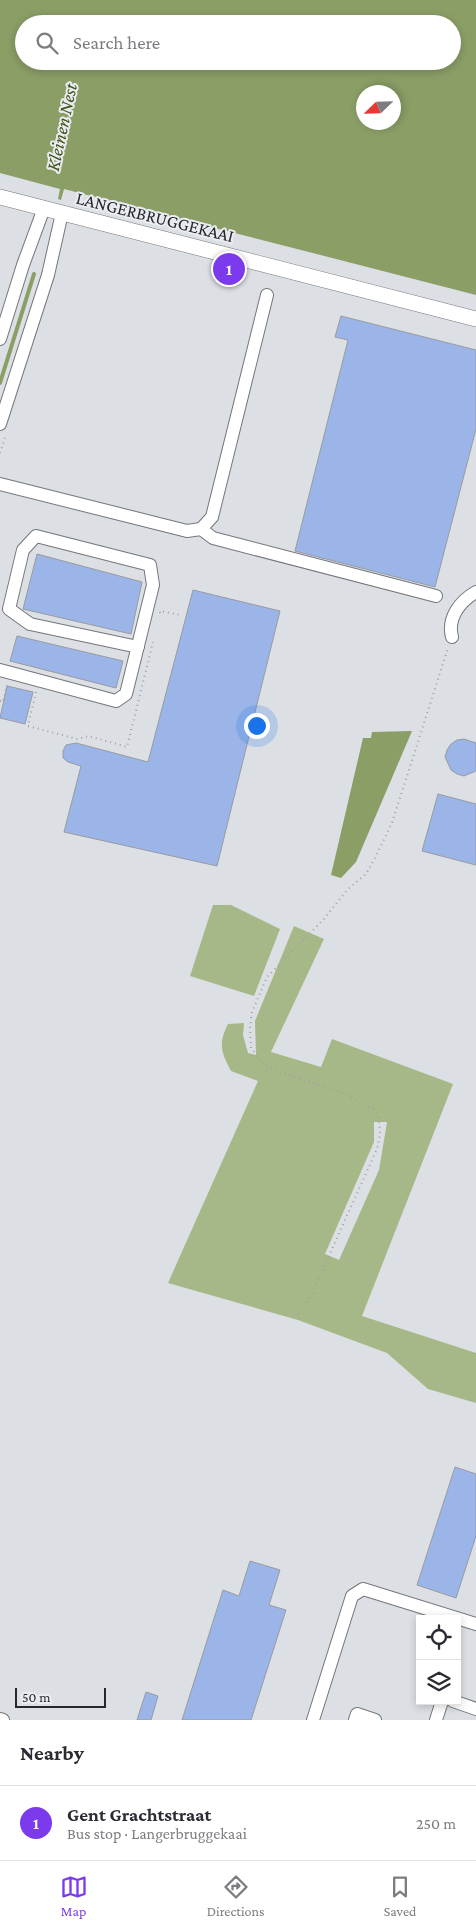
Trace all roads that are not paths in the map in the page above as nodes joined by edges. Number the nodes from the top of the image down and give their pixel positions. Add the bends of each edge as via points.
1 (0, 197) edge
2 (44, 208) junction
3 (62, 213) junction
4 (267, 295) dead end
5 (476, 319) edge
6 (0, 339) edge
7 (0, 424) edge
8 (0, 484) edge
9 (201, 529) junction
10 (476, 592) edge
11 (436, 596) dead end
12 (452, 636) road end
13 (138, 647) junction
14 (0, 670) edge
15 (476, 1624) edge
16 (461, 1704) edge
17 (441, 1705) edge
18 (476, 1709) edge
19 (313, 1720) edge
20 (355, 1720) edge
21 (375, 1720) edge
22 (436, 1720) edge

1 - 2 main road, LANGERBRUGGEKAAI
2 - 3 main road, LANGERBRUGGEKAAI
2 - 6 street
3 - 5 main road, LANGERBRUGGEKAAI
3 - 7 street via 48,275
4 - 9 street via 212,517
8 - 9 street via 187,531
9 - 11 street via 213,538
10 - 12 street via 452,616
13 - 13 street via 153,585 150,565 36,536 23,550 9,610 30,624
13 - 14 street via 126,694 116,701
15 - 19 street via 363,1589 352,1596
16 - 18 street
17 - 22 street
20 - 21 street via 357,1714

